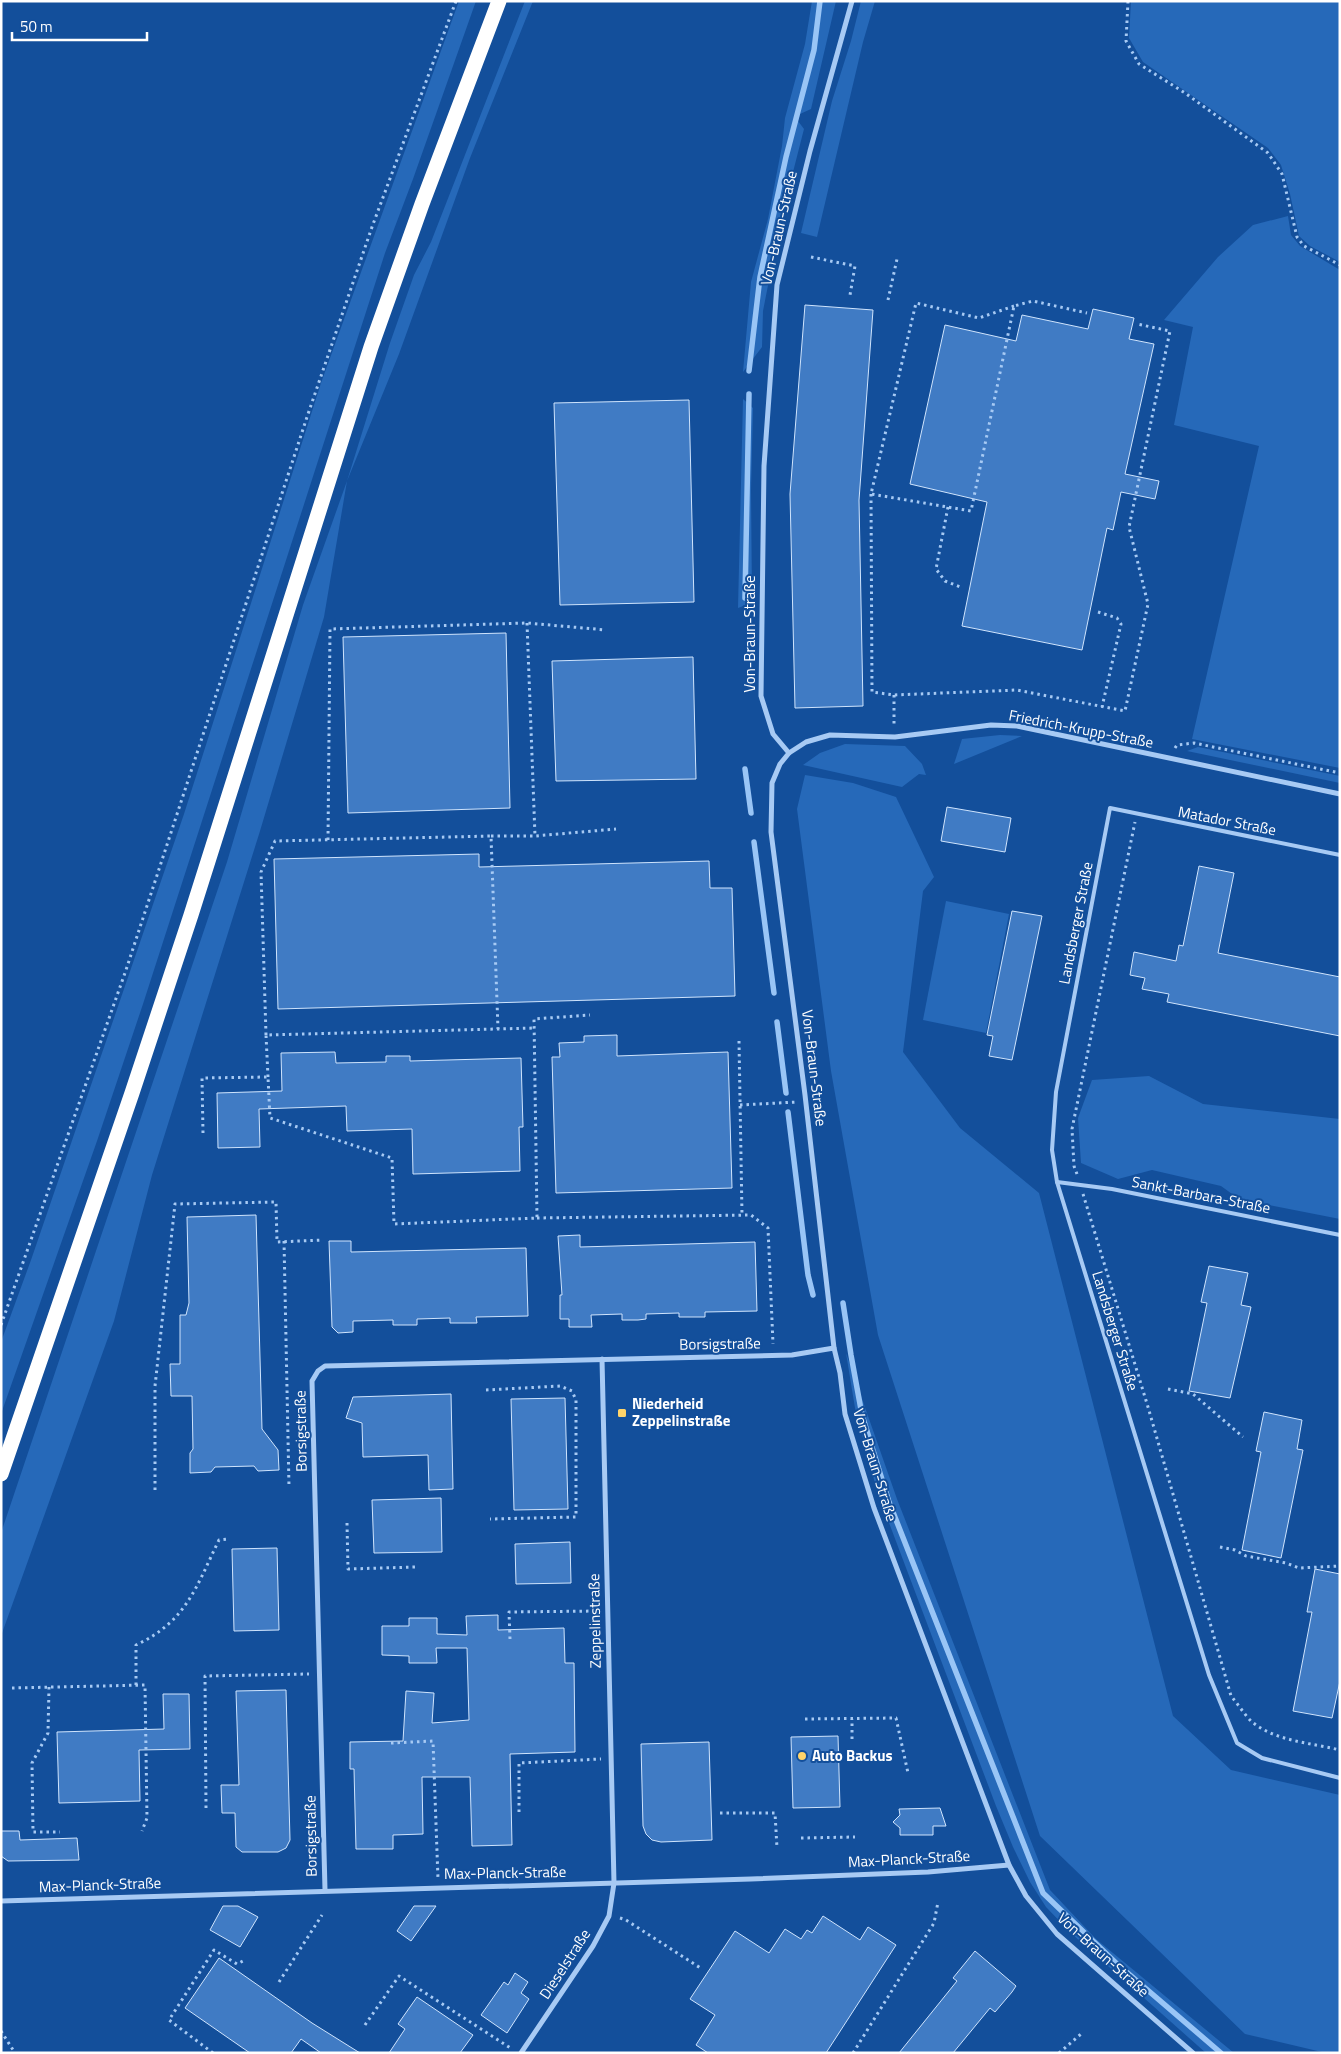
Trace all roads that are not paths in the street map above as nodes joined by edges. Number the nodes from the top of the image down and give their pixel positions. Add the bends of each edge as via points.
1 (499, 1) edge
2 (852, 1) edge
3 (789, 753) junction
4 (1340, 794) edge
5 (1110, 808) joint
6 (1340, 855) edge
7 (1057, 1182) junction
8 (1340, 1235) edge
9 (834, 1348) junction
10 (602, 1359) junction
11 (1, 1474) edge
12 (1340, 1778) edge
13 (1009, 1865) junction
14 (614, 1883) junction
15 (325, 1890) junction
16 (1, 1901) edge
17 (519, 2053) edge
18 (1193, 2053) edge

1 - 11 highway via 371,348 191,915
2 - 3 street, Von-Braun-Straße via 777,285 764,466 761,696 773,734
3 - 4 street, Friedrich-Krupp-Straße via 806,742 830,735 895,737 991,725 1017,726
3 - 9 street, Von-Braun-Straße via 772,783 771,832
5 - 6 lane, Matador Straße
5 - 7 lane, Landsberger Straße via 1056,1092 1052,1150
7 - 8 lane, Sankt-Barbara-Straße via 1112,1189
7 - 12 lane, Landsberger Straße via 1209,1675 1237,1743 1262,1758
9 - 10 street, Borsigstraße via 792,1355
9 - 13 street, Von-Braun-Straße via 845,1414 874,1508
10 - 14 street, Zeppelinstraße
10 - 15 street, Borsigstraße via 325,1366 312,1381
13 - 14 street, Max-Planck-Straße via 928,1872
13 - 18 street, Von-Braun-Straße via 1026,1896 1058,1934
14 - 15 street, Max-Planck-Straße
14 - 17 street, Dieselstraße via 609,1916 593,1946
15 - 16 street, Max-Planck-Straße

